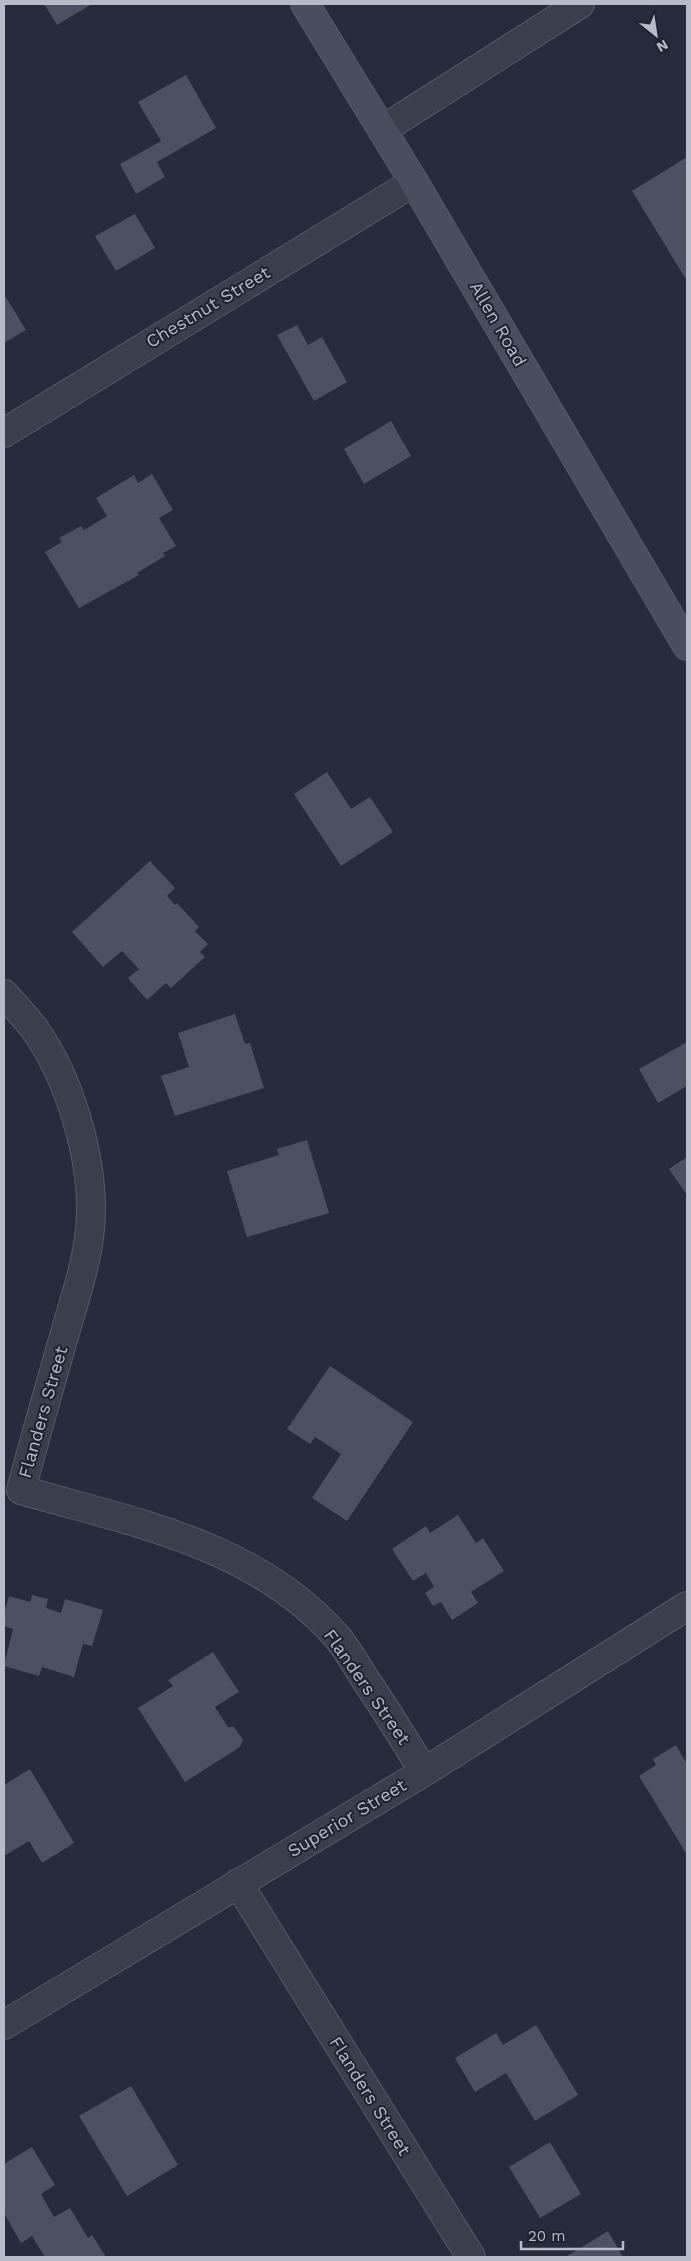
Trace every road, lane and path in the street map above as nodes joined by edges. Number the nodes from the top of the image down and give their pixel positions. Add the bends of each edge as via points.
1 (305, 4) edge
2 (580, 4) edge
3 (382, 130) junction
4 (414, 182) junction
5 (4, 433) edge
6 (687, 646) edge
7 (4, 994) edge
8 (12, 1488) edge
9 (683, 1617) edge
10 (424, 1772) junction
11 (238, 1883) junction
12 (4, 2025) edge
13 (470, 2257) edge

1 - 3 main road, Allen Road
2 - 3 street
3 - 4 main road, Allen Road
4 - 5 street, Chestnut Street
4 - 6 main road, Allen Road
7 - 8 street, Flanders Street via 36,1032 58,1069 83,1144 91,1187 89,1241 81,1278
8 - 10 street, Flanders Street via 218,1551 289,1591 338,1639
9 - 10 street, Superior Street
10 - 11 street, Superior Street
11 - 12 street, Superior Street
11 - 13 street, Flanders Street

